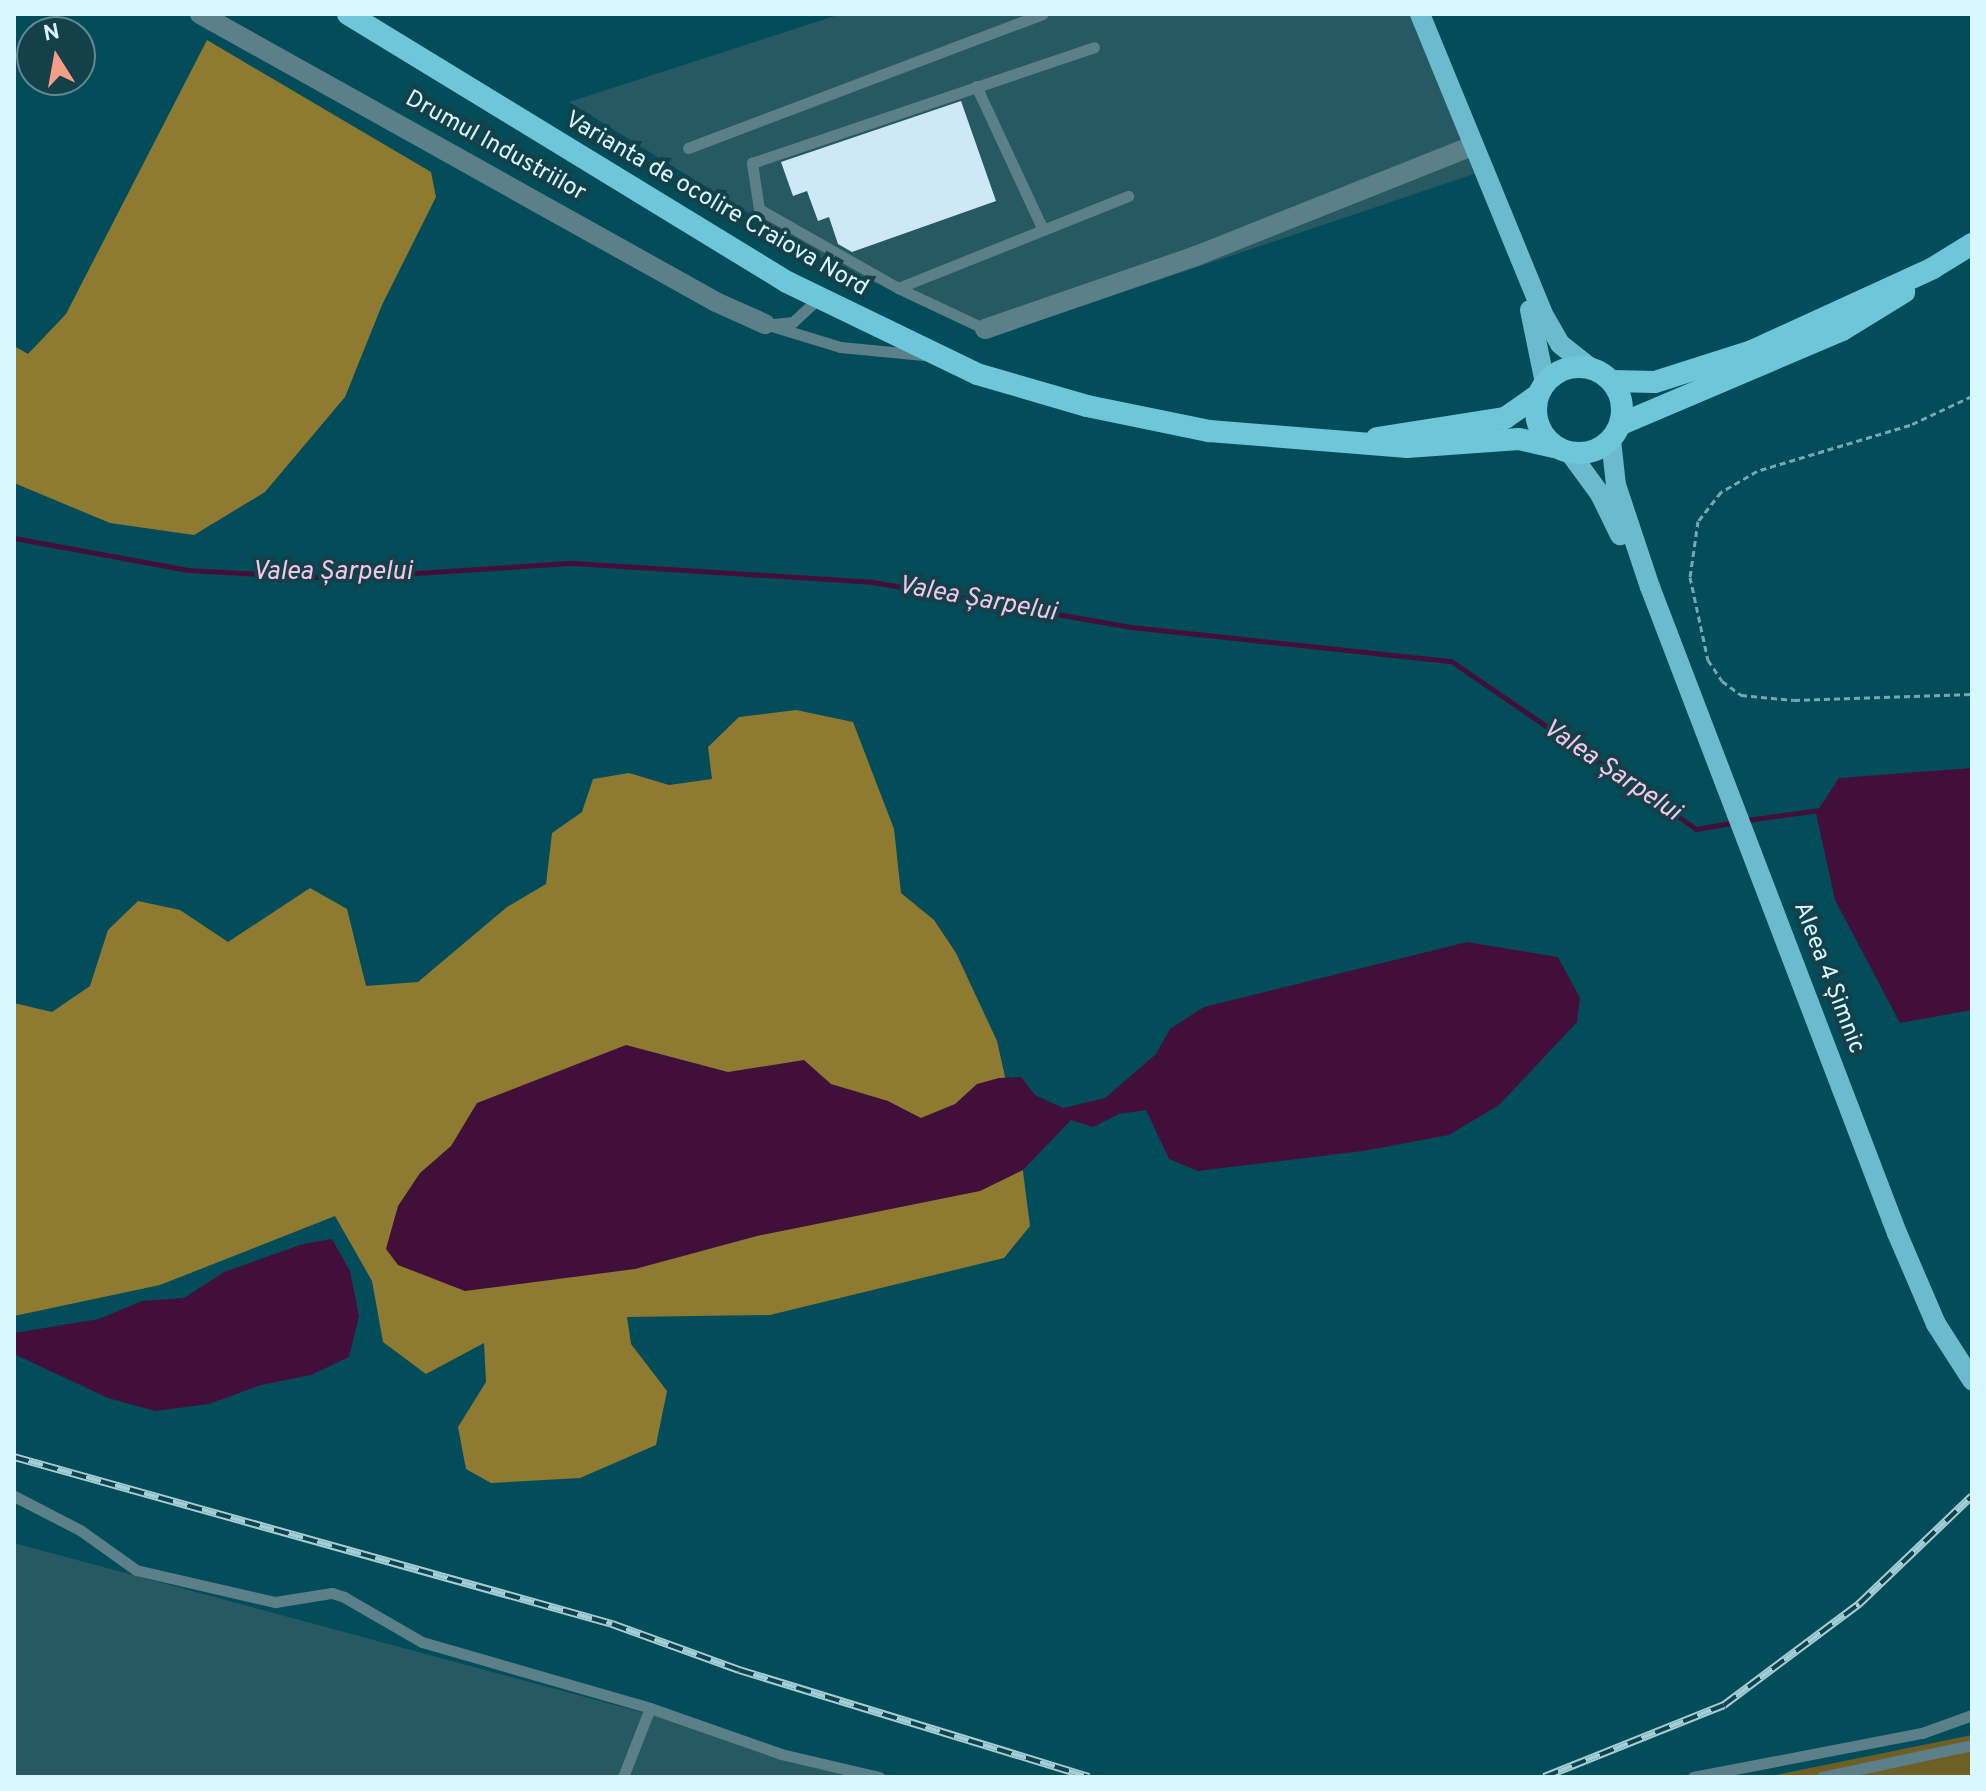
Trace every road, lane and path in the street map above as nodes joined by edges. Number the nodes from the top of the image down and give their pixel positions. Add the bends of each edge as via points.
1 (200, 14) edge
2 (348, 14) edge
3 (1043, 14) edge
4 (1420, 14) edge
5 (1094, 47) dead end
6 (976, 86) junction
7 (1473, 146) junction
8 (688, 148) dead end
9 (1128, 196) dead end
10 (1503, 218) junction
11 (1043, 230) junction
12 (1972, 244) edge
13 (1933, 268) junction
14 (898, 288) junction
15 (819, 298) junction
16 (765, 324) junction
17 (985, 329) joint
18 (939, 357) junction
19 (1591, 368) junction
20 (1612, 381) junction
21 (1542, 389) junction
22 (1972, 396) edge
23 (1616, 432) junction
24 (1360, 442) junction
25 (1563, 450) junction
26 (1650, 587) junction
27 (1972, 694) edge
28 (1972, 1380) edge
29 (14, 1496) edge
30 (650, 1708) junction
31 (1972, 1715) edge
32 (1972, 1745) edge
33 (623, 1777) edge
34 (879, 1777) edge
35 (1693, 1777) edge
36 (1822, 1777) edge

1 - 16 street, Drumul Industriilor via 716,302
2 - 15 highway, Varianta de ocolire Craiova Nord
3 - 8 lane
4 - 7 main road
5 - 6 lane
6 - 11 lane
6 - 14 lane via 752,163 759,209
7 - 10 main road
7 - 17 street via 1196,256
9 - 11 lane
10 - 19 main road via 1554,335
10 - 21 main road via 1539,337
11 - 14 lane
12 - 13 highway
13 - 20 highway via 1719,363 1655,382
13 - 23 highway via 1880,309 1842,330
14 - 17 lane
15 - 16 lane via 793,322
15 - 18 highway, Varianta de ocolire Craiova Nord
16 - 18 lane, Drumul Industriilor via 840,347
18 - 24 highway, Varianta de ocolire Craiova Nord via 1036,393 1153,422
19 - 20 highway
19 - 21 highway via 1566,369
20 - 23 highway via 1620,394
21 - 24 highway, Varianta de ocolire Craiova Nord via 1505,418
21 - 25 highway via 1537,424
22 - 27 path via 1910,425 1757,471 1721,492 1698,521 1690,577 1708,660 1722,681 1741,695 1794,700
23 - 25 highway via 1599,449
23 - 26 main road, Aleea 4 Șimnic via 1616,485
24 - 25 highway, Varianta de ocolire Craiova Nord via 1407,447 1519,439
25 - 26 main road, Aleea 4 Șimnic via 1600,494
26 - 28 main road, Aleea 4 Șimnic via 1911,1270 1936,1324
29 - 30 lane via 80,1530 136,1570 275,1602 332,1593 422,1642
30 - 33 lane
30 - 34 lane via 781,1754
31 - 35 lane via 1922,1733
32 - 36 lane

